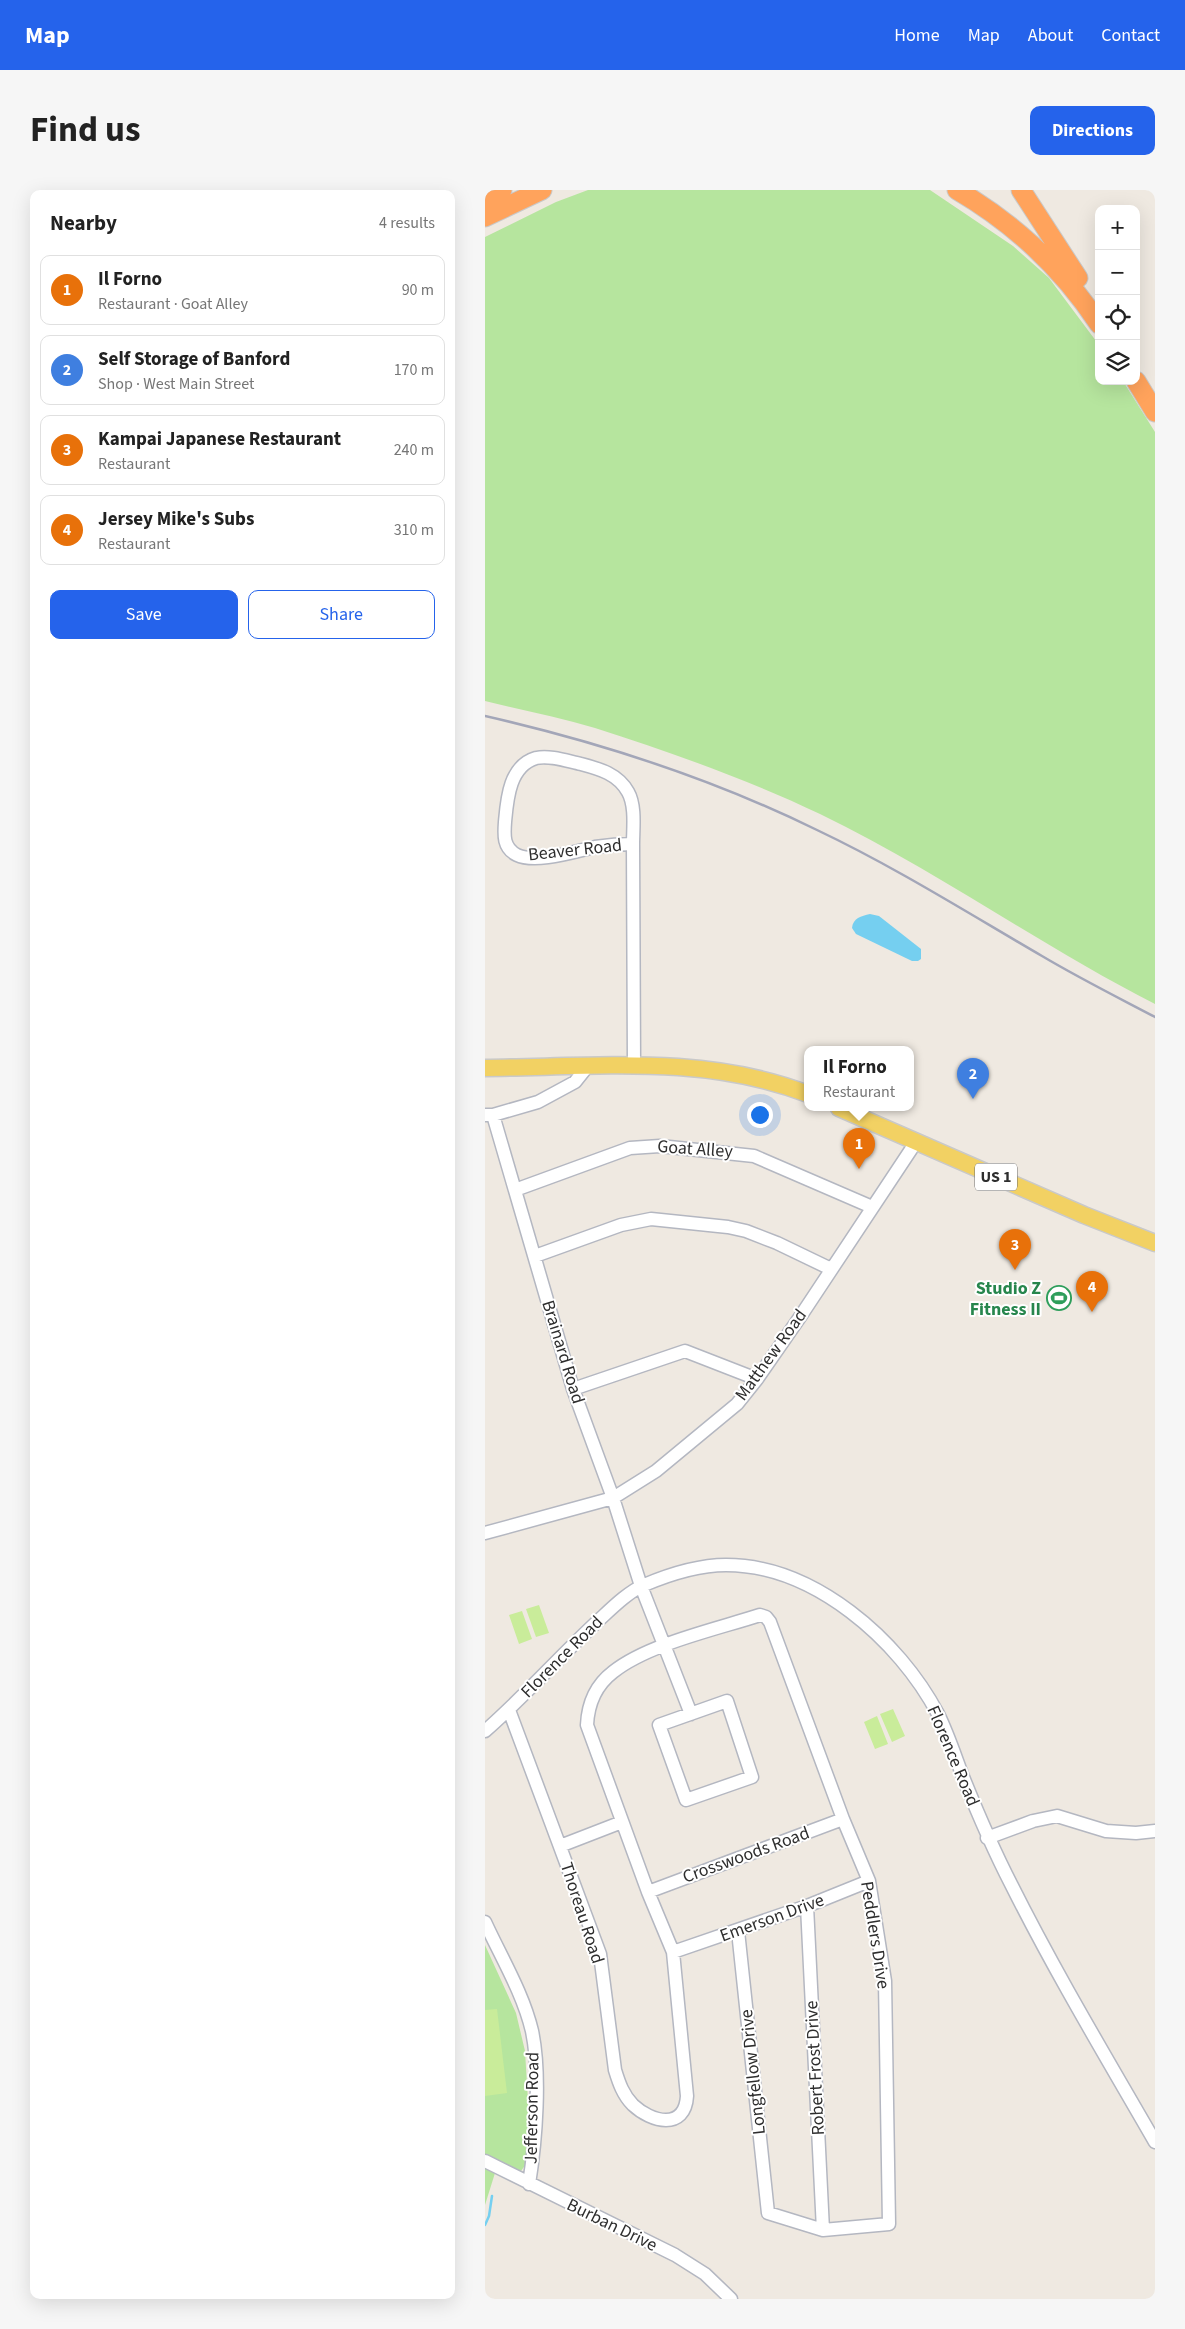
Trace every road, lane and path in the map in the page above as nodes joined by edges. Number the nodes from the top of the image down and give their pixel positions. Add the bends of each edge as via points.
1 (503, 190) edge
2 (542, 190) edge
3 (957, 190) edge
4 (1021, 190) edge
5 (485, 199) edge
6 (485, 217) edge
7 (1095, 304) edge
8 (1095, 318) edge
9 (1140, 375) edge
10 (1138, 385) edge
11 (1155, 398) edge
12 (1155, 412) edge
13 (633, 844) junction
14 (587, 1066) junction
15 (634, 1066) junction
16 (485, 1068) edge
17 (804, 1093) edge
18 (846, 1111) edge
19 (489, 1115) edge
20 (916, 1142) junction
21 (515, 1190) junction
22 (872, 1207) junction
23 (1155, 1243) edge
24 (535, 1256) junction
25 (831, 1269) junction
26 (757, 1379) junction
27 (573, 1389) junction
28 (613, 1498) junction
29 (485, 1533) edge
30 (641, 1586) junction
31 (666, 1646) junction
32 (509, 1710) junction
33 (691, 1714) junction
34 (485, 1731) edge
35 (843, 1819) junction
36 (622, 1822) junction
37 (1155, 1831) edge
38 (987, 1838) junction
39 (560, 1846) junction
40 (869, 1881) junction
41 (648, 1892) junction
42 (807, 1906) junction
43 (485, 1922) edge
44 (738, 1931) junction
45 (673, 1952) junction
46 (687, 2096) joint
47 (1155, 2142) edge
48 (485, 2161) edge
49 (529, 2184) junction
50 (768, 2214) joint
51 (823, 2230) junction
52 (731, 2299) edge

1 - 5 highway
2 - 6 highway
3 - 8 highway via 1006,223 1042,254 1070,283
4 - 7 highway
9 - 11 highway
10 - 12 highway
13 - 13 street, Beaver Road via 557,856 519,856 509,850 504,839 511,784 525,765 535,758 571,762 615,776 629,793
13 - 15 street, Beaver Road
14 - 15 main road
14 - 16 main road
14 - 19 street via 575,1082 538,1102
15 - 17 main road via 694,1067 727,1072
18 - 20 main road, US 1
19 - 21 street, Brainard Road
20 - 22 street, Matthew Road
20 - 23 main road, US 1
21 - 22 street, Goat Alley via 629,1148 660,1146 755,1156
21 - 24 street, Brainard Road
22 - 25 street, Matthew Road
24 - 25 street via 621,1225 651,1219 746,1231
24 - 27 street, Brainard Road
25 - 26 street, Matthew Road
26 - 27 street via 685,1350
26 - 28 street, Matthew Road via 737,1404 680,1452
27 - 28 street, Brainard Road
28 - 29 street, Matthew Road
28 - 30 street, Brainard Road
30 - 31 street
30 - 32 street, Florence Road via 609,1610
30 - 38 street, Florence Road via 700,1567 726,1565 751,1568 805,1585 855,1615 879,1635 906,1665 938,1714
31 - 33 street
31 - 35 street, Peddlers Drive via 760,1616 766,1617
31 - 36 street, Peddlers Drive via 631,1660 612,1672 588,1708 587,1725
32 - 34 street, Florence Road
32 - 39 street, Thoreau Road
33 - 33 street via 727,1701 752,1777 686,1800 659,1725
35 - 40 street, Peddlers Drive
35 - 41 street, Crosswoods Road
36 - 39 street
36 - 41 street, Peddlers Drive
37 - 38 street via 1106,1831 1057,1816
38 - 47 street, Florence Road via 1048,1958
39 - 46 street, Thoreau Road via 600,1954 615,2070 621,2089 633,2105 665,2120 679,2117 686,2108
40 - 42 street, Emerson Drive
40 - 51 street, Peddlers Drive via 885,1981 889,2224
41 - 45 street, Peddlers Drive
42 - 44 street, Emerson Drive
42 - 51 street, Robert Frost Drive
43 - 49 street, Jefferson Road via 515,1986 531,2030 536,2076
44 - 45 street, Emerson Drive
44 - 50 street, Longfellow Drive
45 - 46 street, Peddlers Drive
48 - 49 street, Burban Drive
49 - 52 street, Burban Drive via 675,2255 705,2274
50 - 51 street, Peddlers Drive

